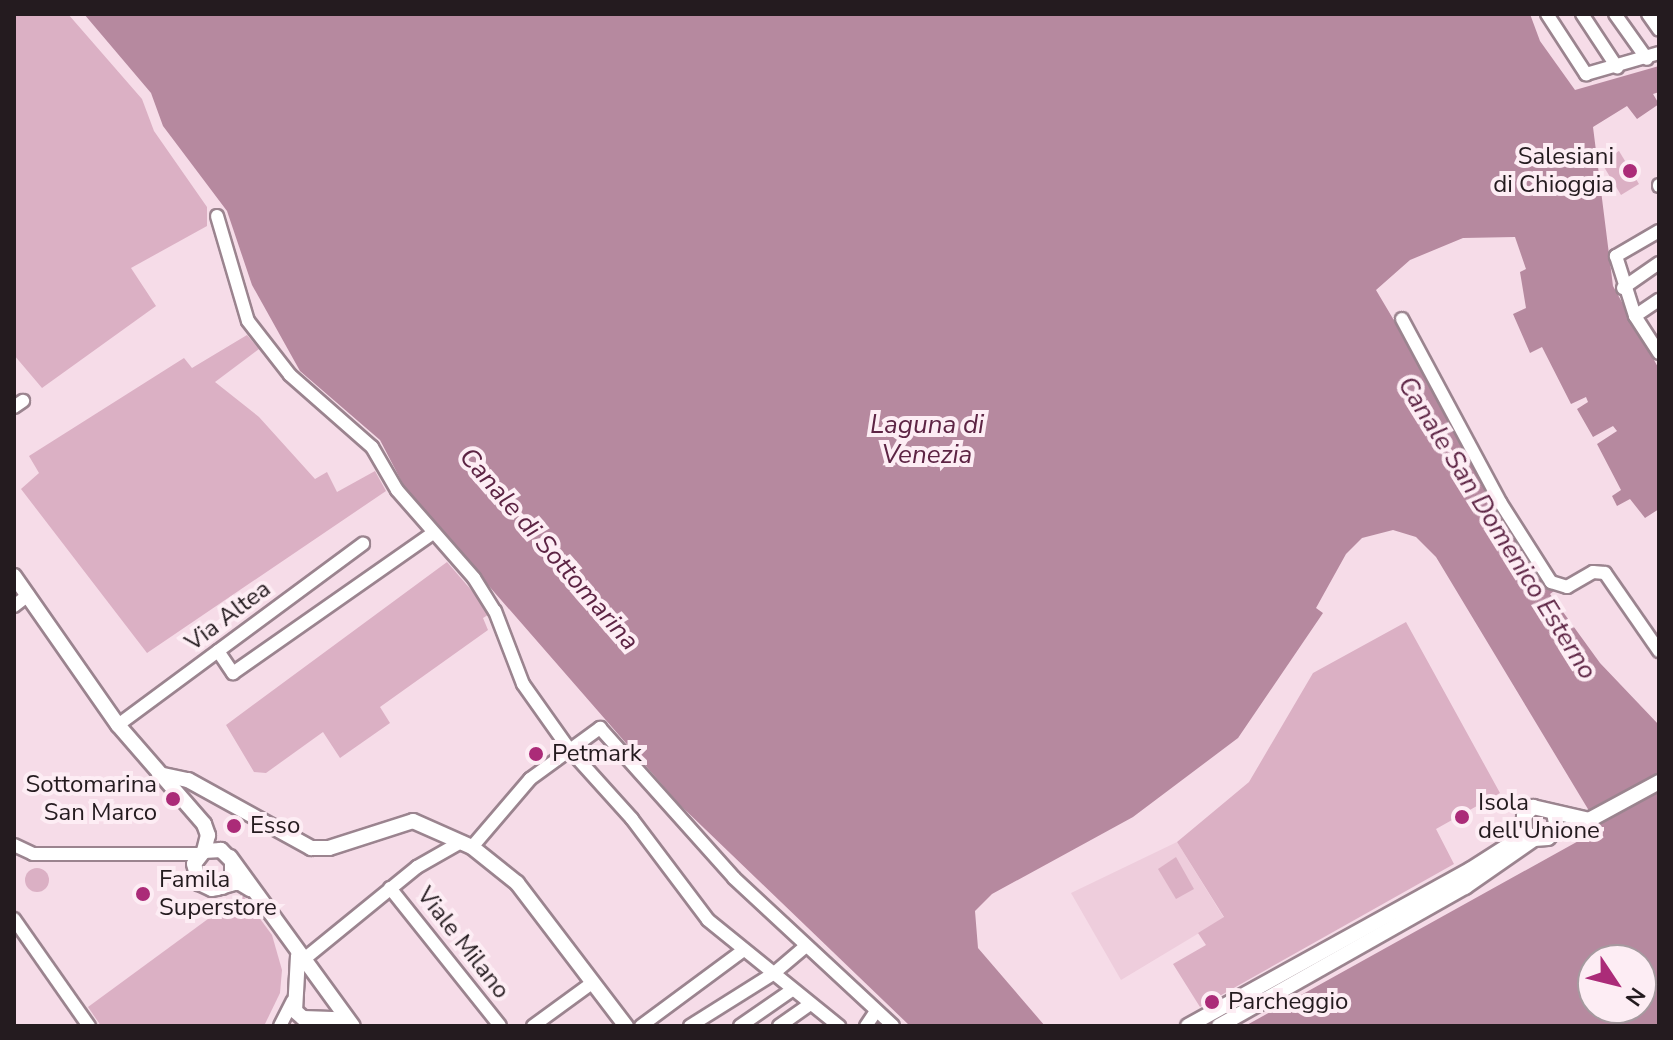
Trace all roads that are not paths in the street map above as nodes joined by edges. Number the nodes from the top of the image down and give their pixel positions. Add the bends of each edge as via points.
1 (1547, 14) edge
2 (1582, 14) edge
3 (1615, 14) edge
4 (1648, 14) edge
5 (1659, 30) edge
6 (1653, 56) edge
7 (1617, 67) junction
8 (217, 216) dead end
9 (1659, 231) edge
10 (1659, 263) edge
11 (1623, 288) junction
12 (1659, 300) edge
13 (1635, 316) junction
14 (1402, 319) dead end
15 (1657, 345) edge
16 (433, 533) junction
17 (363, 544) dead end
18 (14, 576) edge
19 (28, 595) junction
20 (14, 606) edge
21 (218, 651) junction
22 (1659, 651) edge
23 (118, 725) junction
24 (569, 749) junction
25 (159, 774) junction
26 (1659, 782) edge
27 (1554, 813) junction
28 (1591, 819) junction
29 (1554, 833) junction
30 (1529, 834) junction
31 (466, 844) junction
32 (14, 845) edge
33 (202, 852) junction
34 (169, 853) junction
35 (33, 854) junction
36 (14, 856) edge
37 (230, 857) junction
38 (194, 874) junction
39 (222, 887) junction
40 (390, 888) junction
41 (256, 895) junction
42 (14, 919) edge
43 (806, 946) junction
44 (741, 952) junction
45 (300, 956) junction
46 (773, 974) junction
47 (592, 983) junction
48 (792, 990) junction
49 (324, 991) junction
50 (296, 995) junction
51 (810, 1004) junction
52 (876, 1011) junction
53 (308, 1021) edge
54 (89, 1026) edge
55 (280, 1026) edge
56 (342, 1026) edge
57 (353, 1026) edge
58 (500, 1026) edge
59 (533, 1026) edge
60 (626, 1026) edge
61 (641, 1026) edge
62 (690, 1026) edge
63 (740, 1026) edge
64 (779, 1026) edge
65 (839, 1026) edge
66 (866, 1026) edge
67 (893, 1026) edge
68 (1188, 1026) edge
69 (1219, 1026) edge

1 - 7 street via 1586,74
2 - 7 street
3 - 6 street
4 - 5 street
6 - 7 street
8 - 16 street via 248,321 290,375 372,447 397,490
9 - 11 street via 1616,256
10 - 11 street
11 - 13 street
12 - 13 street
13 - 15 street
14 - 22 street via 1500,502 1551,582 1567,587 1593,572 1605,573
16 - 21 street via 233,673
16 - 24 street via 495,611 523,684
17 - 21 street, Via Altea
18 - 19 street
19 - 20 street
19 - 23 street
21 - 23 street, Via Altea
23 - 25 street
24 - 31 street via 530,779
24 - 43 street via 600,728 734,878
24 - 44 street via 632,819 708,920
25 - 31 street via 188,780 311,848 329,848 413,821
25 - 33 street via 204,824 208,835
26 - 28 street
27 - 28 street
27 - 29 street
27 - 30 street via 1533,807 1524,816
28 - 29 street
29 - 30 street
30 - 68 street
30 - 69 street via 1465,887
31 - 40 street
31 - 47 street via 517,883
32 - 35 street
33 - 34 street
33 - 37 street via 221,850
33 - 38 street
34 - 35 street
34 - 38 street
35 - 36 street
37 - 39 street via 233,871
37 - 41 street
38 - 39 street via 203,886
39 - 41 street via 240,883
40 - 45 street
40 - 58 street, Viale Milano
41 - 45 street
42 - 54 street
43 - 46 street
43 - 52 street
44 - 46 street
44 - 61 street
45 - 49 street
45 - 50 street
46 - 48 street
46 - 62 street
47 - 59 street
47 - 60 street
48 - 51 street
48 - 63 street
49 - 50 street via 312,984
49 - 53 street via 326,1011
49 - 57 street
50 - 53 street via 299,1015
50 - 55 street
51 - 64 street
51 - 65 street
52 - 66 street
52 - 67 street
53 - 56 street

